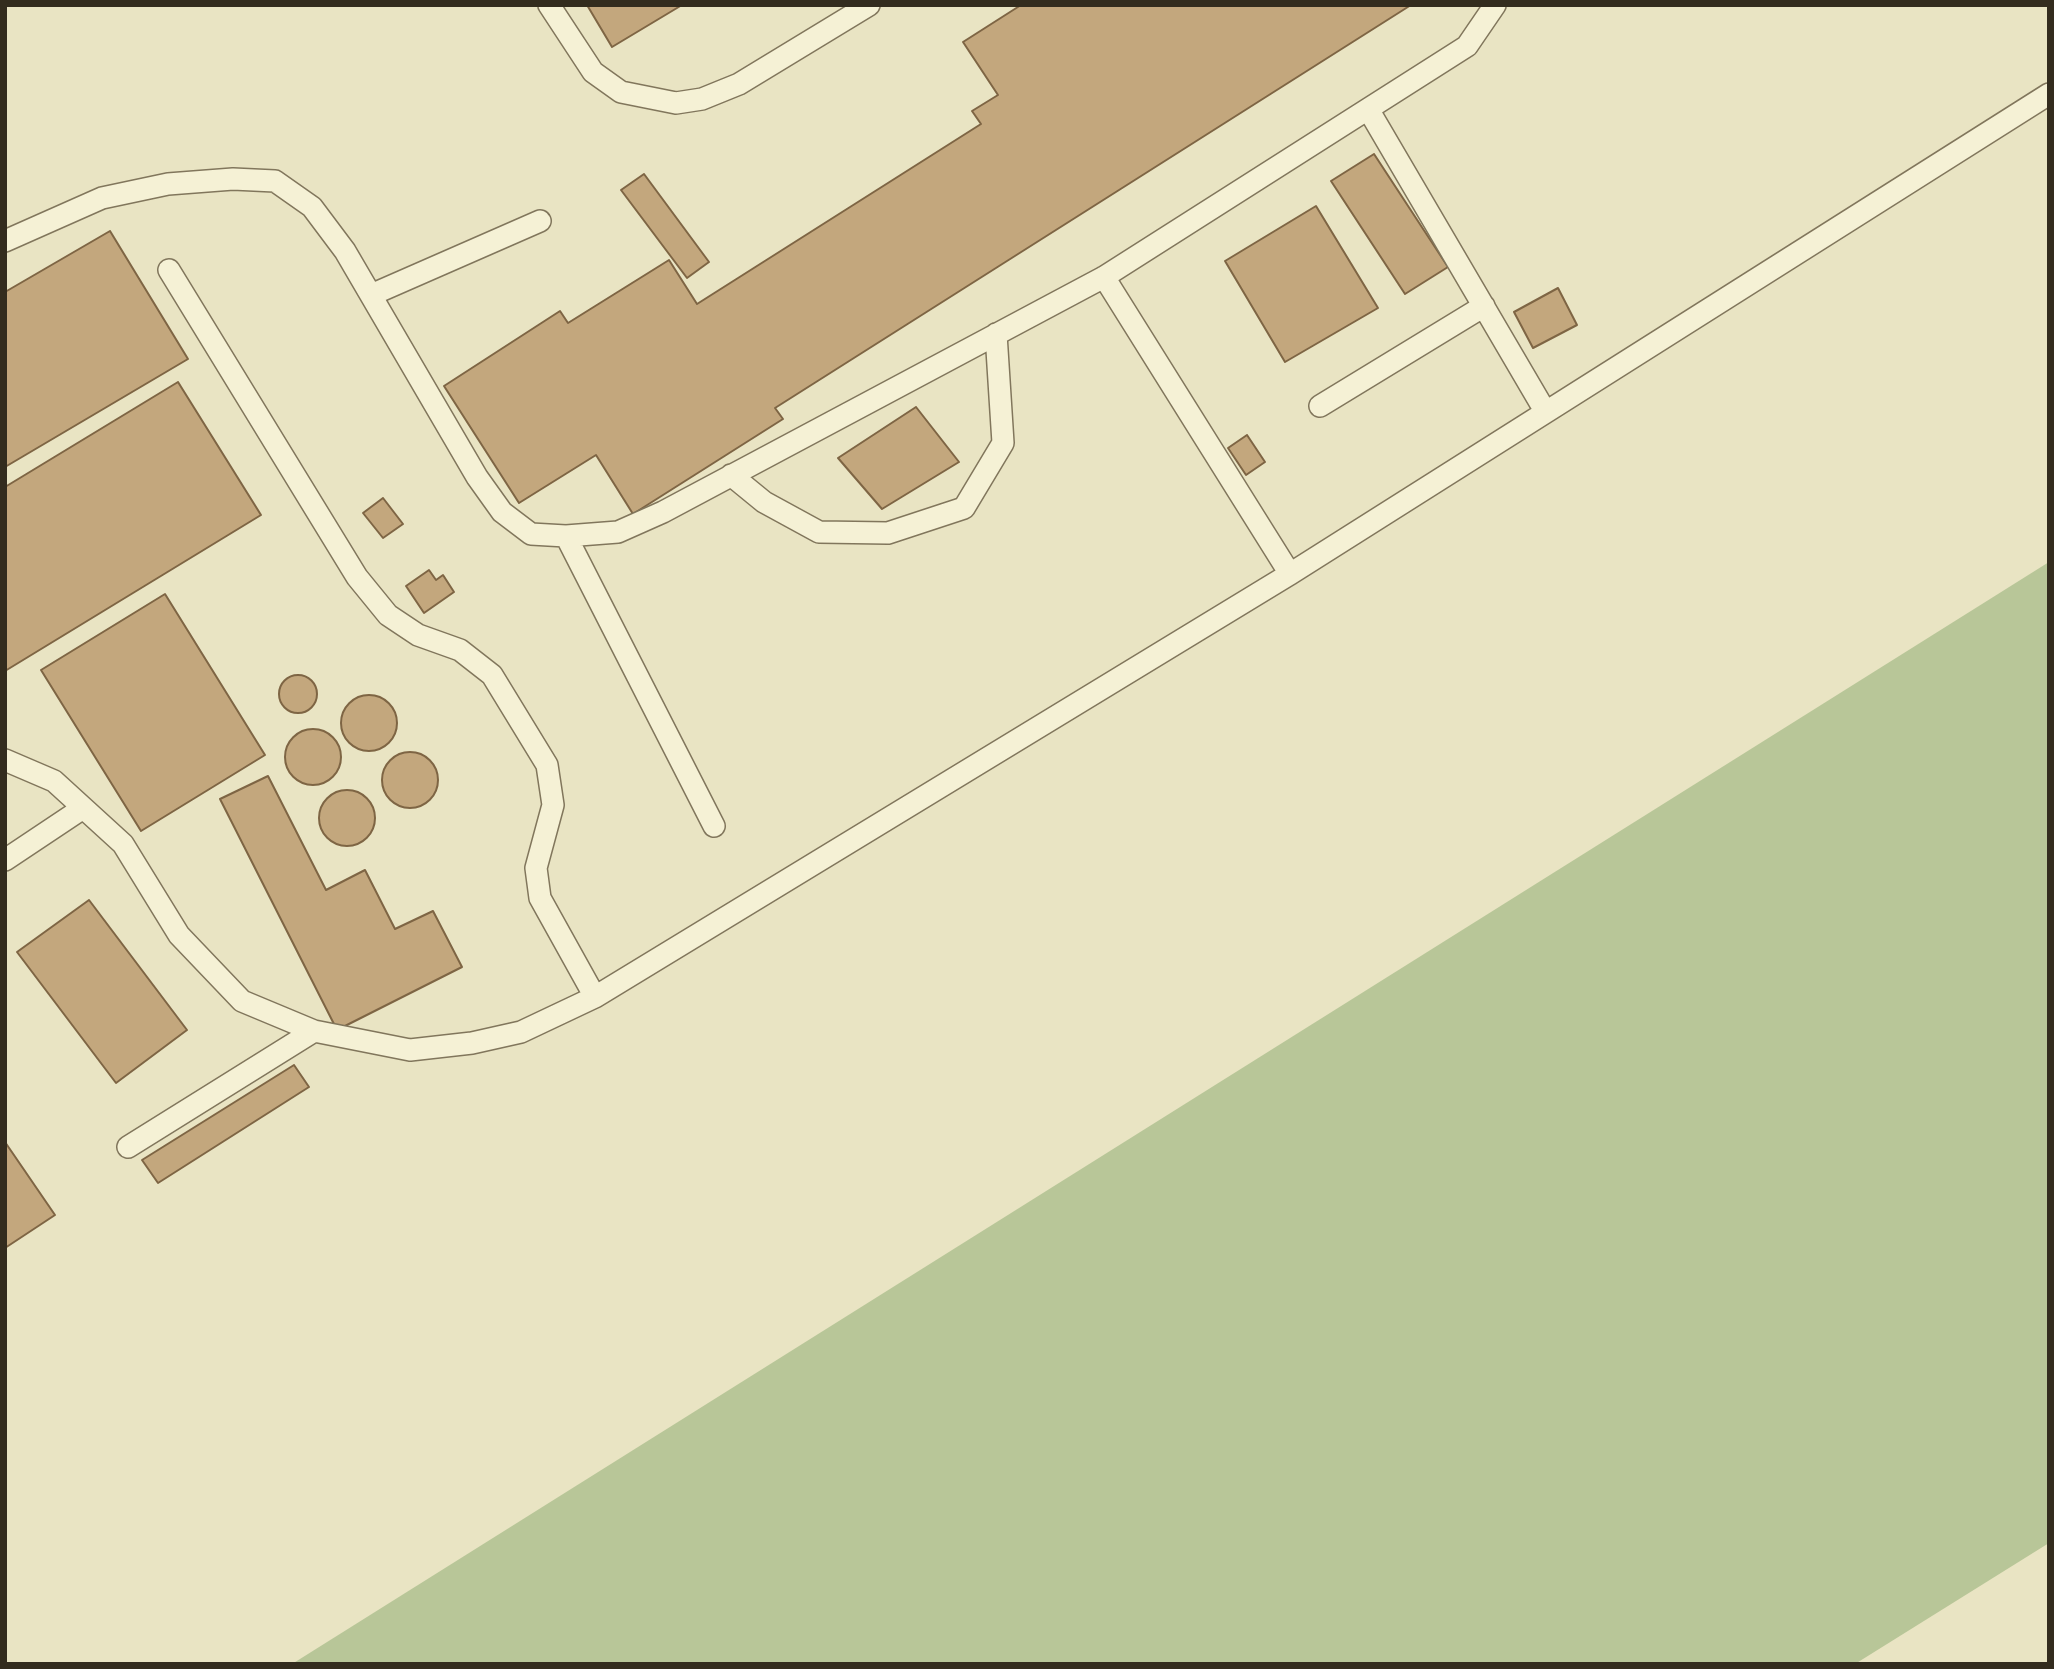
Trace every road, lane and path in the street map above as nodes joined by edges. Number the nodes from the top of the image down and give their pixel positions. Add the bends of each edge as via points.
1 (549, 5) edge
2 (869, 5) edge
3 (1495, 5) edge
4 (2049, 94) edge
5 (1368, 109) junction
6 (540, 221) dead end
7 (5, 240) edge
8 (169, 270) dead end
9 (1104, 277) junction
10 (371, 295) junction
11 (1484, 306) junction
12 (996, 334) junction
13 (1320, 406) dead end
14 (1545, 411) junction
15 (731, 475) junction
16 (566, 536) junction
17 (1290, 573) junction
18 (5, 760) edge
19 (83, 808) junction
20 (714, 826) dead end
21 (5, 860) edge
22 (595, 998) junction
23 (314, 1031) junction
24 (128, 1147) dead end

1 - 2 lane via 593,72 621,92 676,103 702,99 738,84
3 - 5 lane via 1467,46
4 - 14 lane
5 - 9 lane
5 - 11 lane
6 - 10 lane
7 - 10 lane via 102,198 168,184 233,178 275,181 312,207
8 - 22 lane via 357,577 388,615 418,635 460,650 492,675 547,765 553,805 536,868 540,898
9 - 12 lane
9 - 17 lane
10 - 16 lane via 502,512 531,534
11 - 13 lane
11 - 14 lane
12 - 15 lane
12 - 15 lane via 1003,443 964,508 888,533 819,532 764,502
14 - 17 lane
15 - 16 lane via 618,532
16 - 20 lane
17 - 22 lane
18 - 19 lane via 54,781
19 - 21 lane
19 - 23 lane via 123,844 179,936 242,1000
22 - 23 lane via 521,1032 472,1043 410,1050
23 - 24 lane

